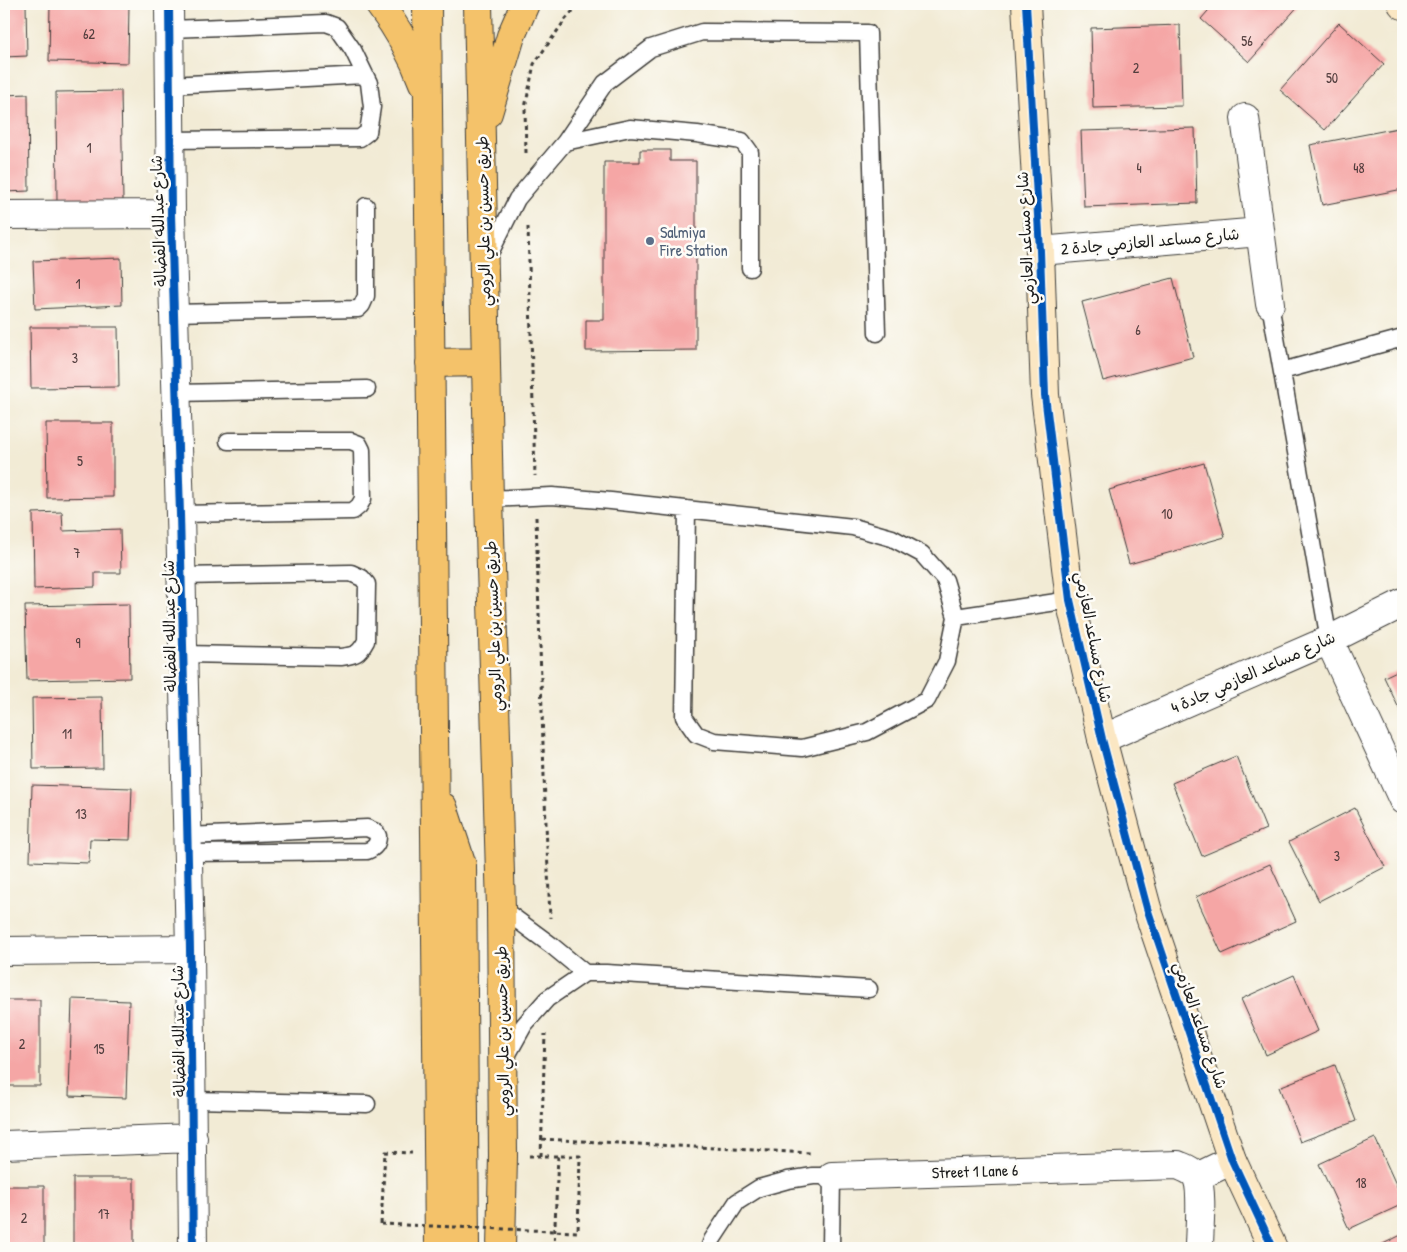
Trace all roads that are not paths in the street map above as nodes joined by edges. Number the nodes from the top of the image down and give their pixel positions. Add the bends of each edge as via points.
1 (379, 4) edge
2 (427, 4) edge
3 (478, 4) edge
4 (526, 4) edge
5 (1026, 4) edge
6 (170, 16) edge
7 (365, 75) junction
8 (169, 86) junction
9 (428, 98) junction
10 (1245, 118) dead end
11 (481, 136) junction
12 (170, 140) junction
13 (565, 142) junction
14 (366, 206) dead end
15 (171, 214) junction
16 (4, 215) edge
17 (1260, 232) junction
18 (1040, 251) junction
19 (484, 266) junction
20 (750, 268) dead end
21 (1270, 304) joint
22 (174, 313) junction
23 (877, 333) dead end
24 (1403, 338) edge
25 (486, 362) junction
26 (430, 363) junction
27 (1282, 371) junction
28 (367, 389) dead end
29 (176, 393) junction
30 (228, 441) dead end
31 (489, 499) junction
32 (687, 509) junction
33 (180, 514) junction
34 (182, 576) junction
35 (1070, 600) junction
36 (1403, 603) edge
37 (956, 616) junction
38 (1330, 640) junction
39 (184, 654) junction
40 (1102, 739) junction
41 (435, 782) junction
42 (1403, 800) edge
43 (188, 845) junction
44 (501, 908) junction
45 (190, 949) junction
46 (4, 951) edge
47 (585, 973) junction
48 (869, 989) dead end
49 (502, 1065) junction
50 (192, 1100) junction
51 (367, 1104) dead end
52 (193, 1138) junction
53 (4, 1145) edge
54 (1232, 1160) junction
55 (832, 1176) junction
56 (1196, 1177) junction
57 (501, 1247) edge
58 (193, 1248) edge
59 (439, 1248) edge
60 (465, 1248) edge
61 (709, 1248) edge
62 (831, 1248) edge
63 (1199, 1248) edge
64 (1273, 1248) edge

1 - 9 highway via 416,62
2 - 9 highway
3 - 11 highway, طريق حسين بن علي الرومي
4 - 11 highway via 511,36
5 - 18 street, شارع مساعد العازمي
6 - 7 lane via 333,25 338,27 353,50
6 - 8 street, شارع عبدالله الفضالة
7 - 8 lane
7 - 12 lane via 372,107 368,132 360,138
8 - 12 street, شارع عبدالله الفضالة
9 - 26 highway
10 - 17 street, شارع مساعد العازمي جادة 2
11 - 19 highway, طريق حسين بن علي الرومي
12 - 15 street, شارع عبدالله الفضالة
13 - 19 lane via 517,199
13 - 20 lane via 630,128 742,141 750,152
13 - 23 lane via 605,82 651,48 702,32 868,33
14 - 22 lane via 366,296 358,309
15 - 16 street
15 - 22 street, شارع عبدالله الفضالة
17 - 18 street, شارع مساعد العازمي جادة 2
17 - 21 street, شارع مساعد العازمي جادة 2
18 - 35 street, شارع مساعد العازمي via 1045,395
19 - 25 highway, طريق حسين بن علي الرومي
21 - 27 lane
22 - 29 street, شارع عبدالله الفضالة
24 - 27 lane
25 - 26 highway
25 - 31 highway, طريق حسين بن علي الرومي
26 - 41 highway
27 - 38 lane
28 - 29 lane
29 - 33 street, شارع عبدالله الفضالة
30 - 33 lane via 351,440 362,450 363,499 353,511
31 - 32 lane via 552,496
31 - 44 highway, طريق حسين بن علي الرومي
32 - 37 lane via 853,528 892,538 922,554 945,580
32 - 37 lane via 684,717 696,734 714,742 802,748 867,732 928,700 947,661
33 - 34 street, شارع عبدالله الفضالة
34 - 39 street, شارع عبدالله الفضالة
34 - 39 lane via 351,573 367,584 366,641 356,655
35 - 37 lane
35 - 40 street, شارع مساعد العازمي
36 - 38 street, شارع مساعد العازمي جادة 4
38 - 40 street, شارع مساعد العازمي جادة 4
38 - 42 street
39 - 43 street, شارع عبدالله الفضالة
40 - 54 street, شارع مساعد العازمي via 1147,908
41 - 59 highway
41 - 60 highway via 462,865
43 - 43 lane via 367,851 376,846 378,836 367,828
43 - 45 street, شارع عبدالله الفضالة
44 - 47 lane
44 - 49 highway, طريق حسين بن علي الرومي
45 - 46 street
45 - 50 street, شارع عبدالله الفضالة
47 - 48 lane
47 - 49 lane via 547,999 524,1025
49 - 57 highway, طريق حسين بن علي الرومي
50 - 51 lane
50 - 52 street, شارع عبدالله الفضالة
52 - 53 street
52 - 58 street, شارع عبدالله الفضالة
54 - 56 street
54 - 64 street, شارع مساعد العازمي
55 - 56 street, Street 1 Lane 6 via 1178,1165
55 - 61 lane, Street 1 Lane 6 via 788,1180 759,1188 737,1202
55 - 62 lane
56 - 63 street via 1200,1193

